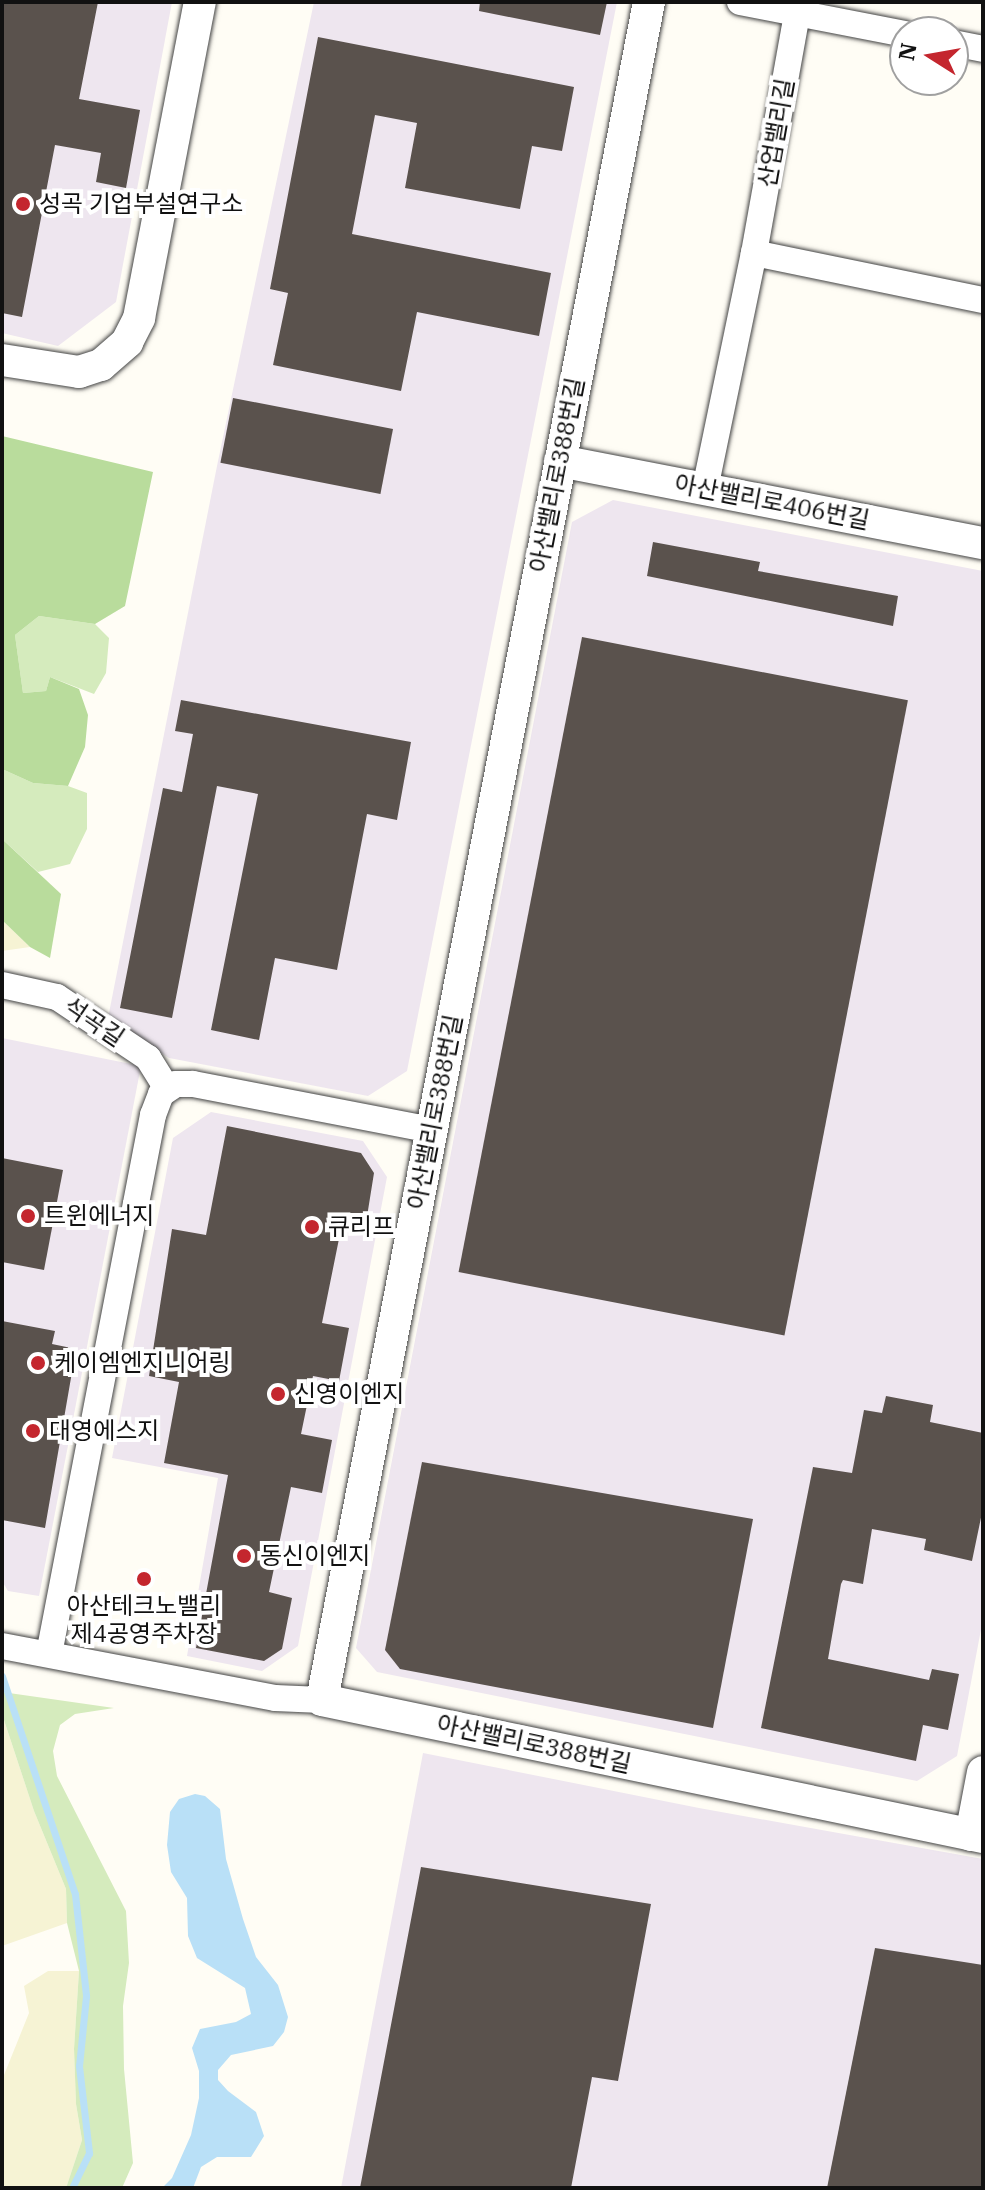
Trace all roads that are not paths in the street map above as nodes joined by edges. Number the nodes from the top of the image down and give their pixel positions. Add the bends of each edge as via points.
1 (200, 2) edge
2 (649, 2) edge
3 (740, 2) edge
4 (798, 8) edge
5 (889, 30) edge
6 (754, 253) junction
7 (983, 300) edge
8 (2, 360) edge
9 (560, 461) junction
10 (705, 489) junction
11 (983, 543) edge
12 (2, 985) edge
13 (167, 1088) junction
14 (431, 1130) junction
15 (2, 1646) edge
16 (49, 1654) junction
17 (322, 1700) junction
18 (983, 1772) edge
19 (977, 1836) edge

1 - 8 street via 139,318 127,342 101,365 79,372
2 - 9 street, 아산밸리로388번길
3 - 4 street
4 - 5 street
4 - 6 street, 산업밸리길
6 - 7 street
6 - 10 street, 산업밸리길
9 - 10 street, 아산밸리로406번길
9 - 14 street, 아산밸리로388번길
10 - 11 street, 아산밸리로406번길
12 - 13 street, 석곡길 via 57,997 148,1058
13 - 14 street via 193,1084
13 - 16 street via 153,1115
14 - 17 street, 아산밸리로388번길
15 - 16 street
16 - 17 street via 275,1698
17 - 19 street, 아산밸리로388번길
18 - 19 street

